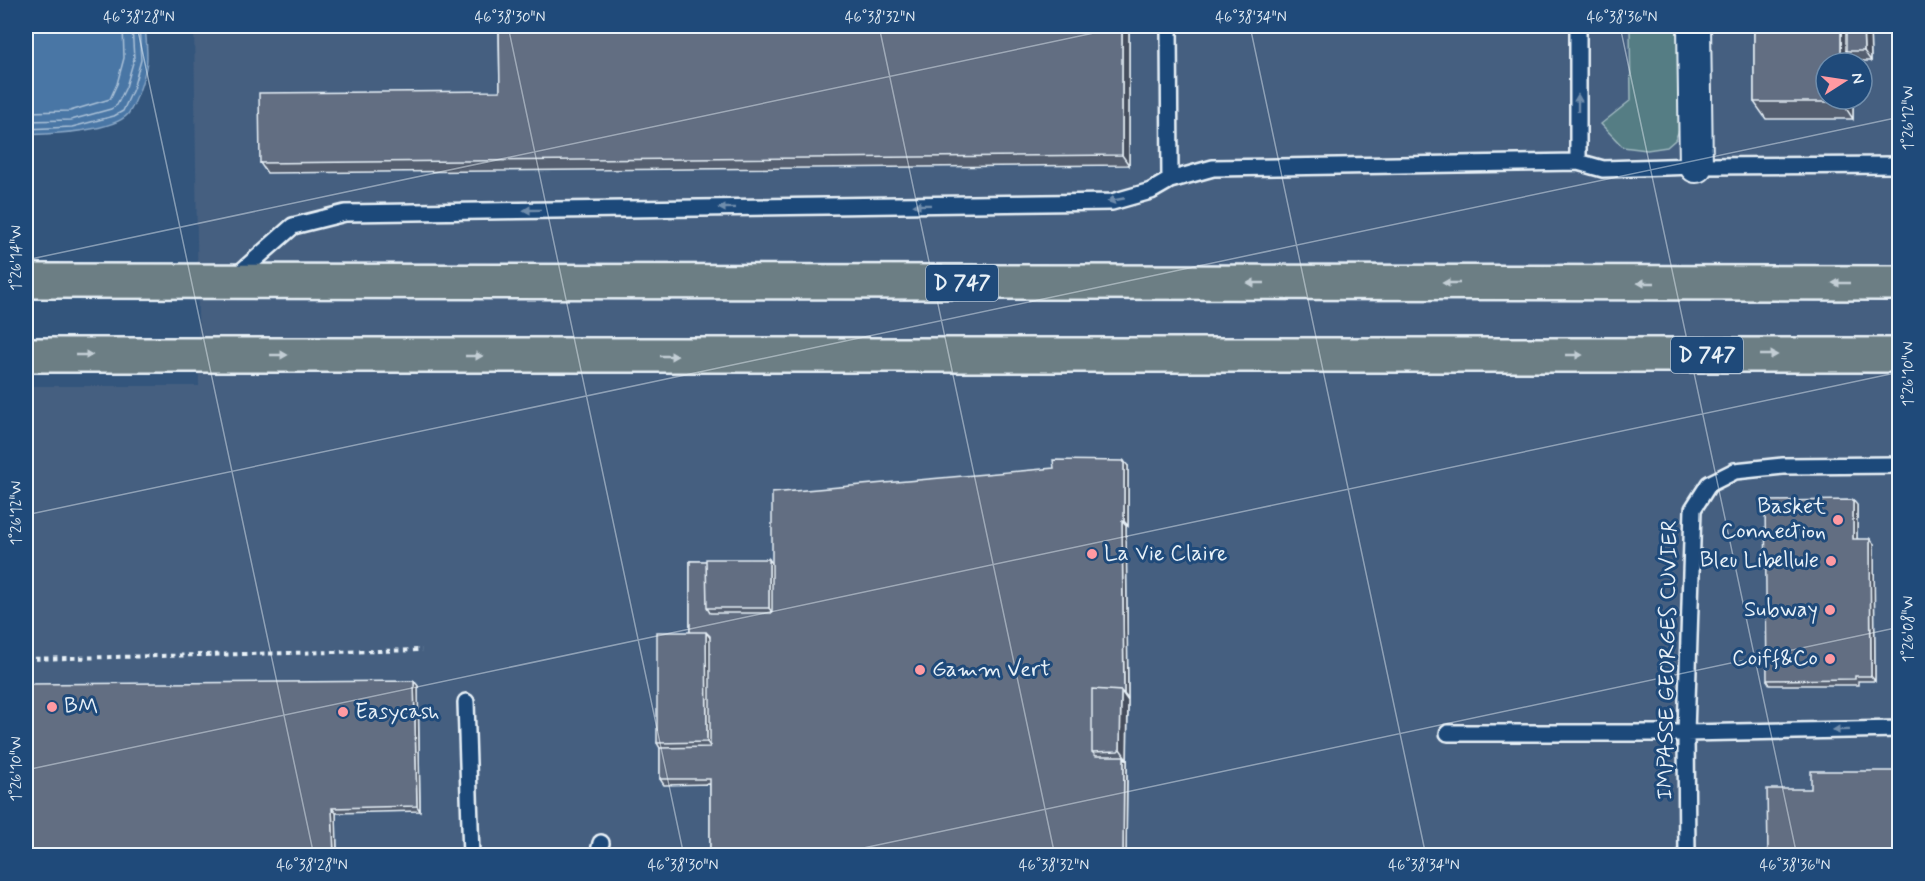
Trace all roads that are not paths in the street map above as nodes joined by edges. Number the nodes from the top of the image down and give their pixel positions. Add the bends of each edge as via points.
1 (1169, 26) edge
2 (1578, 26) edge
3 (1694, 26) edge
4 (1578, 162) junction
5 (1899, 165) edge
6 (1696, 166) junction
7 (1170, 180) junction
8 (26, 281) edge
9 (230, 281) junction
10 (1899, 283) edge
11 (26, 355) edge
12 (1899, 355) edge
13 (1899, 465) edge
14 (466, 702) dead end
15 (1899, 729) edge
16 (1448, 733) dead end
17 (1686, 733) junction
18 (471, 855) edge
19 (1687, 855) edge

1 - 7 lane
4 -> 2 lane
3 - 6 street
4 - 6 lane via 1603,170
4 - 7 lane via 1213,168
5 - 6 lane
7 -> 9 lane via 1152,191 1112,202 345,213 293,226
8 - 9 highway, D 747
10 -> 9 highway, D 747
11 -> 12 highway, D 747
13 - 17 lane, IMPASSE GEORGES CUVIER via 1771,467 1735,471 1709,484 1693,509
14 - 18 lane
15 -> 17 lane
16 - 17 lane
17 - 19 lane, IMPASSE GEORGES CUVIER

